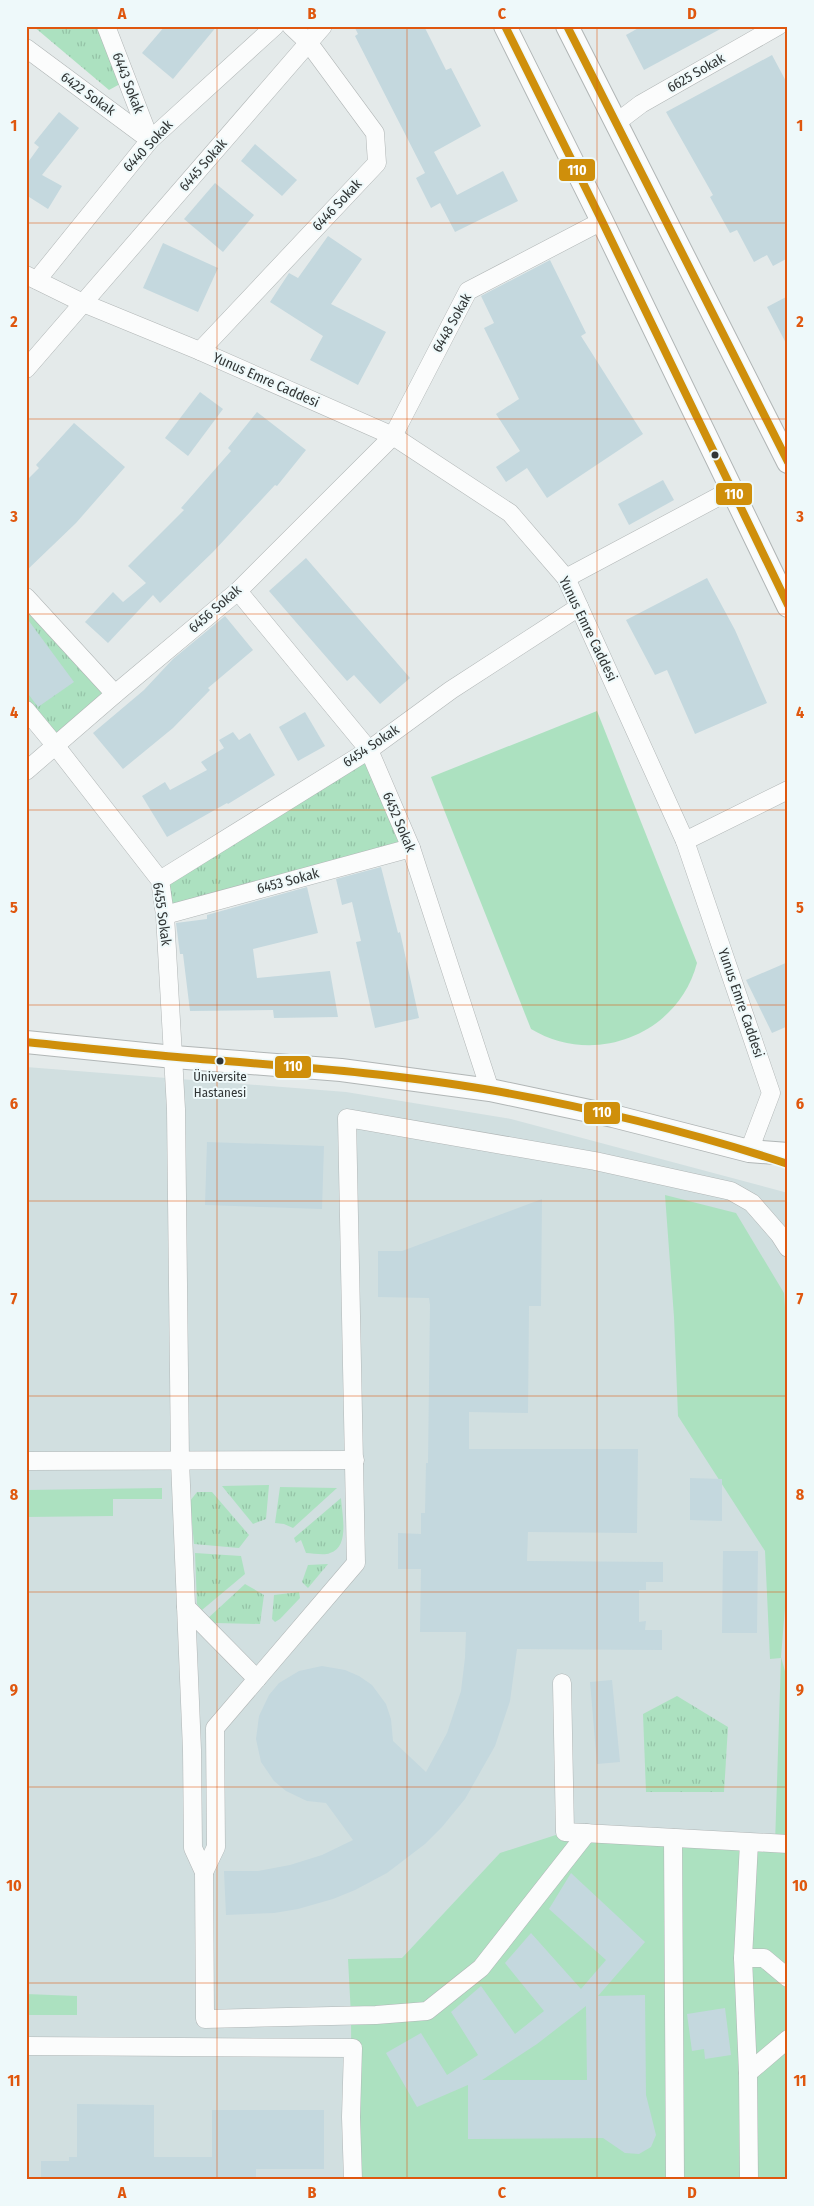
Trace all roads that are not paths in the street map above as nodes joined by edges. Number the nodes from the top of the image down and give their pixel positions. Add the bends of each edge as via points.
1 (106, 26) edge
2 (275, 26) edge
3 (291, 26) edge
4 (323, 26) edge
5 (505, 26) edge
6 (567, 26) edge
7 (778, 26) edge
8 (308, 42) junction
9 (26, 48) edge
10 (616, 123) junction
11 (150, 140) junction
12 (602, 221) junction
13 (32, 277) edge
14 (83, 303) junction
15 (200, 351) junction
16 (26, 369) edge
17 (393, 436) junction
18 (788, 462) edge
19 (731, 490) junction
20 (566, 578) junction
21 (238, 591) junction
22 (26, 597) edge
23 (788, 606) edge
24 (579, 607) junction
25 (115, 694) junction
26 (26, 710) edge
27 (56, 745) junction
28 (368, 750) junction
29 (26, 771) edge
30 (788, 790) edge
31 (685, 841) junction
32 (411, 848) junction
33 (160, 880) junction
34 (165, 915) junction
35 (26, 1042) edge
36 (174, 1057) junction
37 (490, 1090) junction
38 (749, 1151) junction
39 (788, 1154) edge
40 (788, 1164) edge
41 (788, 1248) edge
42 (355, 1460) junction
43 (26, 1461) edge
44 (180, 1461) junction
45 (186, 1607) junction
46 (257, 1679) junction
47 (562, 1683) dead end
48 (587, 1833) junction
49 (673, 1838) junction
50 (749, 1843) junction
51 (788, 1844) edge
52 (204, 1872) junction
53 (743, 1958) junction
54 (788, 1978) edge
55 (788, 2039) edge
56 (26, 2046) edge
57 (748, 2073) junction
58 (353, 2180) edge
59 (675, 2180) edge
60 (749, 2180) edge

1 - 11 street, 6443 Sokak
2 - 11 street, 6440 Sokak
3 - 8 street, 6446 Sokak
4 - 8 street, 6445 Sokak
5 - 12 main road
6 - 10 main road
7 - 10 street, 6625 Sokak via 641,104
8 - 14 street, 6445 Sokak
8 - 15 street, 6446 Sokak via 375,133 377,163
9 - 11 street, 6422 Sokak
10 - 18 main road
11 - 13 street, 6440 Sokak
12 - 17 street, 6448 Sokak via 468,291
12 - 19 main road
13 - 14 street, Yunus Emre Caddesi
14 - 15 street, Yunus Emre Caddesi
14 - 16 street, 6445 Sokak
15 - 17 street, Yunus Emre Caddesi
17 - 20 street, Yunus Emre Caddesi via 510,513
17 - 21 street, 6456 Sokak
19 - 20 street
19 - 23 main road
20 - 24 street, Yunus Emre Caddesi
21 - 25 street, 6456 Sokak
21 - 28 street, 6452 Sokak
22 - 25 street
24 - 28 street, 6454 Sokak via 451,690
24 - 31 street, Yunus Emre Caddesi
25 - 27 street, 6456 Sokak
26 - 27 street, 6455 Sokak
27 - 29 street, 6456 Sokak
27 - 33 street, 6455 Sokak
28 - 32 street, 6452 Sokak
28 - 33 street, 6454 Sokak
30 - 31 street
31 - 38 street, Yunus Emre Caddesi via 771,1093
32 - 34 street, 6453 Sokak
32 - 37 street, 6452 Sokak
33 - 34 street, 6455 Sokak
34 - 36 street, 6455 Sokak
35 - 36 main road
36 - 37 main road via 341,1070
36 - 44 street, 6455 Sokak
37 - 38 main road via 613,1116
38 - 39 main road
38 - 40 main road
41 - 42 street via 752,1203 731,1191 595,1161 347,1118
42 - 44 street
42 - 46 street via 356,1563
43 - 44 street
44 - 45 street, 6455 Sokak
45 - 46 street
45 - 52 street, 6455 Sokak via 194,1848
46 - 52 street via 215,1728 216,1847
47 - 48 street via 565,1832
48 - 49 street
48 - 52 street via 481,1968 427,2011 205,2019
49 - 50 street
49 - 59 street
50 - 51 street
50 - 53 street
53 - 54 street via 764,1958
53 - 57 street
55 - 57 street
56 - 58 street via 353,2048
57 - 60 street

